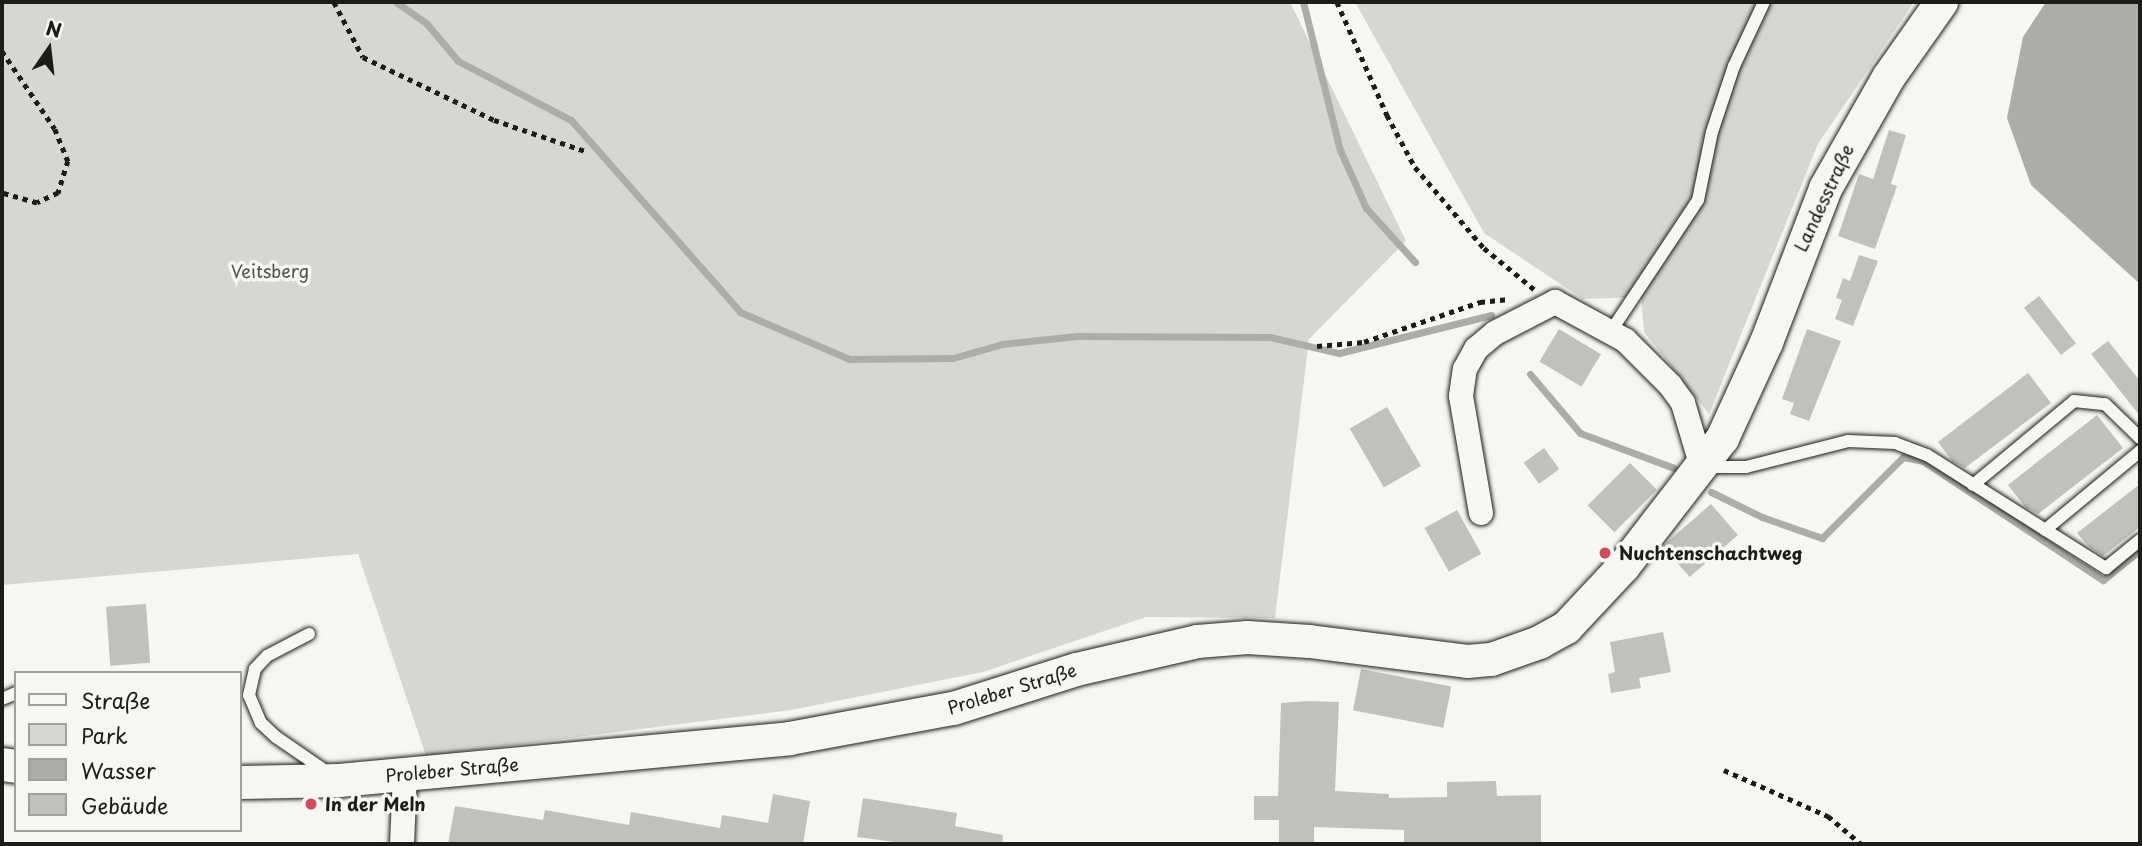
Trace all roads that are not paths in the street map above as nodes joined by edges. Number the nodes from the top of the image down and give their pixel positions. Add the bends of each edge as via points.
1 (1764, 2) edge
2 (1941, 2) edge
3 (1611, 331) junction
4 (1738, 411) joint
5 (2140, 438) edge
6 (2140, 451) edge
7 (1703, 467) junction
8 (1973, 485) junction
9 (1481, 513) dead end
10 (2045, 530) junction
11 (2140, 540) edge
12 (309, 634) dead end
13 (405, 775) junction
14 (339, 780) junction
15 (242, 782) edge
16 (402, 844) edge

1 - 3 lane via 1734,65 1698,200
2 - 4 main road, Landesstraße via 1888,77 1825,188
3 - 7 street via 1661,376 1683,403
3 - 9 street via 1555,302 1495,333 1476,349 1465,369 1461,396
4 - 7 main road, Proleber Straße
5 - 8 lane via 2105,404 2074,401
6 - 10 lane
7 - 8 lane via 1746,467 1848,441 1895,443 1927,455
7 - 13 main road, Proleber Straße via 1623,566 1566,627 1491,659 1442,660 1247,637 1197,640 1076,669 953,708 873,724 715,747
8 - 10 lane
10 - 11 lane via 2106,568
12 - 14 lane via 267,656 255,669 249,695 261,723
13 - 14 main road, Proleber Straße
13 - 16 street
14 - 15 main road, Proleber Straße

